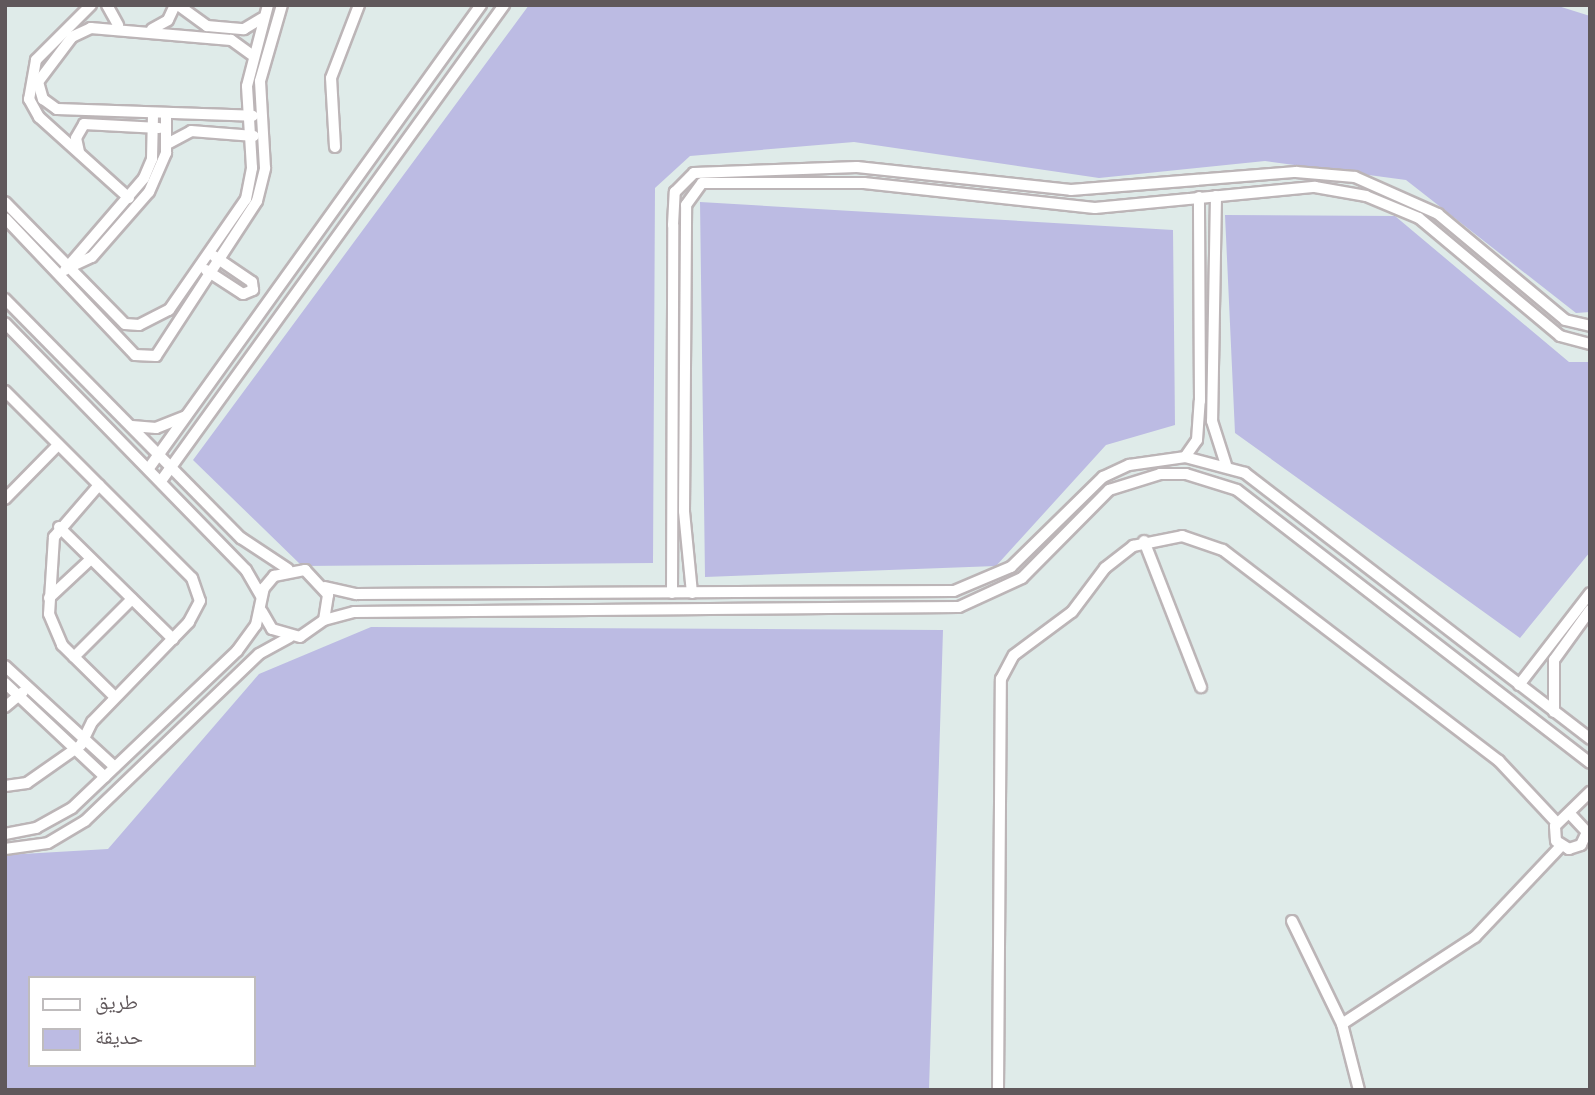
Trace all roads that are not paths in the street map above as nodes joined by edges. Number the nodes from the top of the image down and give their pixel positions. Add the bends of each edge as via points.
1 (91, 5) edge
2 (107, 5) edge
3 (177, 5) edge
4 (268, 5) edge
5 (282, 5) edge
6 (359, 5) edge
7 (481, 5) edge
8 (504, 5) edge
9 (262, 18) junction
10 (118, 25) junction
11 (73, 30) junction
12 (152, 30) junction
13 (252, 55) junction
14 (246, 114) junction
15 (93, 118) junction
16 (153, 122) junction
17 (166, 122) junction
18 (260, 125) junction
19 (249, 138) junction
20 (167, 144) junction
21 (335, 147) dead end
22 (80, 154) junction
23 (1216, 196) junction
24 (129, 198) junction
25 (1199, 198) junction
26 (5, 202) edge
27 (5, 218) edge
28 (19, 224) junction
29 (215, 256) junction
30 (206, 270) junction
31 (64, 271) junction
32 (5, 299) edge
33 (5, 323) edge
34 (135, 326) junction
35 (1590, 326) edge
36 (124, 339) junction
37 (1590, 344) edge
38 (5, 391) edge
39 (192, 413) junction
40 (131, 426) junction
41 (58, 445) junction
42 (159, 455) junction
43 (1185, 457) junction
44 (1226, 465) junction
45 (149, 468) junction
46 (172, 468) junction
47 (161, 481) junction
48 (99, 485) junction
49 (5, 499) edge
50 (59, 527) junction
51 (1144, 541) junction
52 (91, 559) junction
53 (288, 569) junction
54 (325, 587) junction
55 (672, 593) junction
56 (692, 593) junction
57 (1590, 593) edge
58 (261, 596) junction
59 (49, 597) junction
60 (132, 599) junction
61 (1590, 610) edge
62 (262, 612) junction
63 (324, 620) junction
64 (290, 637) junction
65 (173, 639) junction
66 (74, 657) junction
67 (5, 666) edge
68 (5, 683) edge
69 (1519, 685) junction
70 (1201, 687) dead end
71 (23, 692) junction
72 (115, 697) junction
73 (5, 707) edge
74 (1553, 712) junction
75 (85, 738) junction
76 (1590, 739) edge
77 (74, 749) junction
78 (1590, 763) edge
79 (110, 772) junction
80 (124, 785) junction
81 (5, 786) edge
82 (1590, 792) edge
83 (1572, 816) junction
84 (1587, 820) edge
85 (1557, 823) junction
86 (5, 834) edge
87 (1587, 843) edge
88 (1561, 846) junction
89 (5, 849) edge
90 (1292, 921) dead end
91 (1342, 1024) junction
92 (998, 1090) edge
93 (1359, 1090) edge

1 - 11 street
2 - 10 street
3 - 9 street via 207,26 244,29
3 - 12 street via 168,20
4 - 9 street
5 - 18 street via 263,62
6 - 21 street via 331,78
7 - 39 street
8 - 46 street
9 - 13 street
10 - 11 street
10 - 12 street
11 - 15 street via 44,66 39,91 57,109
11 - 22 street via 36,60 27,89 36,114
12 - 13 street via 231,40
13 - 14 street
14 - 17 street
14 - 18 street
14 - 19 street
15 - 16 street
15 - 22 street via 78,130
16 - 17 street
16 - 24 street via 150,165
17 - 20 street
18 - 19 street
18 - 29 street via 262,185
19 - 20 street via 191,131
19 - 29 street via 246,199
20 - 31 street via 161,171 135,212 92,257
22 - 24 street
23 - 25 street
23 - 37 street via 1315,187 1366,196 1419,218 1560,336
23 - 44 street via 1212,421
24 - 31 street
25 - 43 street via 1200,411 1197,440
25 - 56 street via 1095,208 864,183 695,188 686,205 684,511
26 - 28 street
27 - 28 street
28 - 31 street
29 - 30 street
29 - 30 street via 252,282 251,292 243,294
30 - 34 street via 169,310
30 - 36 street via 156,356 138,358
31 - 34 street via 116,316
31 - 36 street
32 - 40 street
33 - 45 street
34 - 36 street
35 - 55 street via 1565,320 1438,214 1355,177 1296,172 1071,190 857,167 694,173 676,192 673,225
38 - 41 street
39 - 40 street via 156,428
39 - 42 street
40 - 42 street
41 - 48 street
41 - 49 street
42 - 45 street
42 - 46 street
43 - 44 street
43 - 56 street via 1129,465 1103,477 1027,554 974,586 933,593
44 - 69 street via 1245,473
45 - 47 street
46 - 47 street
46 - 53 street via 261,557
47 - 58 street via 246,570
48 - 50 street
48 - 65 street via 198,588 197,612
50 - 52 street
50 - 59 street via 51,548
51 - 70 street
51 - 85 street via 1182,536 1223,550 1499,761
51 - 92 street via 1113,560 1072,612 1020,649 1001,679
52 - 59 street
52 - 60 street
53 - 54 street via 313,574
53 - 58 street via 268,582
54 - 55 street via 356,594
54 - 63 street
55 - 56 street
57 - 69 street
58 - 62 street
59 - 66 street via 54,631
60 - 65 street
60 - 66 street
61 - 74 street via 1554,660
62 - 64 street via 272,629
62 - 79 street via 245,643
63 - 64 street via 310,634
63 - 78 street via 354,612 959,607 1022,578 1109,490 1160,474 1186,474 1237,490
64 - 80 street via 259,653
65 - 72 street
66 - 72 street
67 - 71 street
68 - 71 street
69 - 74 street
71 - 73 street
71 - 75 street
71 - 77 street
72 - 75 street
74 - 76 street
75 - 77 street
75 - 79 street
77 - 79 street
77 - 81 street via 27,783
79 - 80 street
79 - 86 street via 55,819
80 - 89 street via 68,833
82 - 83 street
83 - 84 street
83 - 85 street
84 - 87 street
85 - 88 street via 1554,833
87 - 88 street via 1574,849
88 - 91 street via 1475,937
90 - 91 street
91 - 93 street

